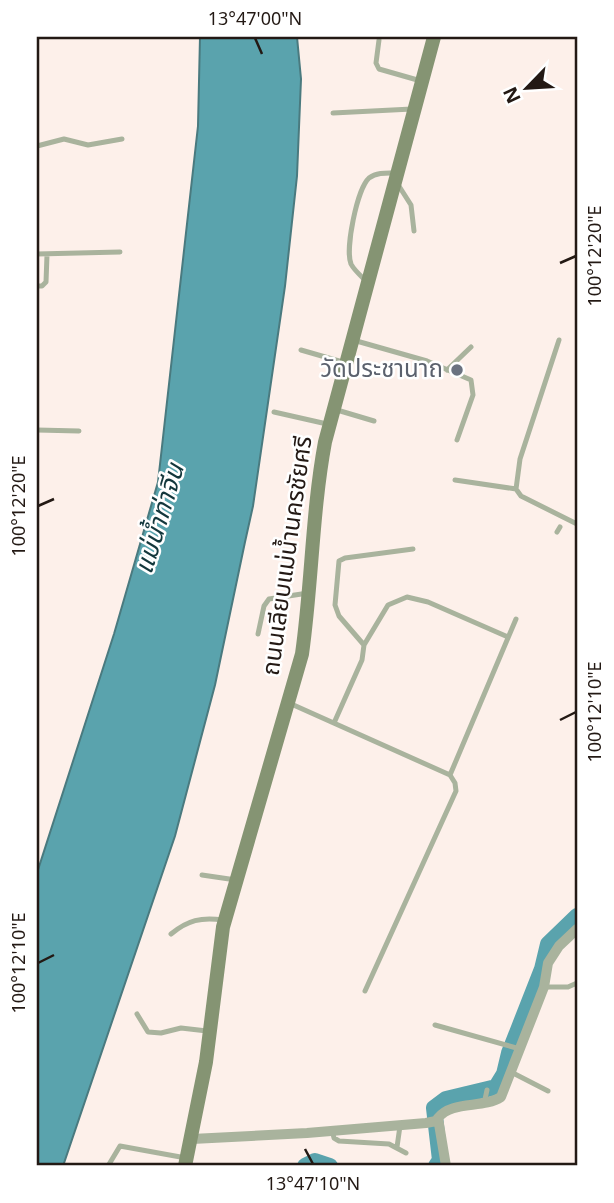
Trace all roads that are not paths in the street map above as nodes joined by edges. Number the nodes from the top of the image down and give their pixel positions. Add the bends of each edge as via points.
1 (434, 37) edge
2 (379, 40) dead end
3 (421, 81) junction
4 (415, 109) junction
5 (333, 113) dead end
6 (122, 139) dead end
7 (37, 146) edge
8 (396, 176) junction
9 (414, 232) dead end
10 (120, 252) dead end
11 (37, 254) edge
12 (47, 255) junction
13 (368, 283) junction
14 (37, 286) edge
15 (353, 340) junction
16 (559, 340) dead end
17 (471, 347) dead end
18 (301, 350) dead end
19 (346, 363) junction
20 (447, 370) junction
21 (334, 409) junction
22 (274, 412) dead end
23 (374, 421) dead end
24 (330, 425) junction
25 (37, 430) edge
26 (79, 430) dead end
27 (457, 440) dead end
28 (455, 480) dead end
29 (516, 489) junction
30 (577, 524) edge
31 (413, 549) dead end
32 (309, 593) junction
33 (516, 619) dead end
34 (258, 634) dead end
35 (508, 637) junction
36 (364, 645) junction
37 (289, 703) junction
38 (334, 723) junction
39 (450, 775) junction
40 (202, 875) dead end
41 (236, 880) junction
42 (225, 920) junction
43 (577, 929) edge
44 (171, 934) dead end
45 (577, 984) edge
46 (544, 987) junction
47 (365, 991) dead end
48 (137, 1014) dead end
49 (435, 1026) dead end
50 (210, 1031) junction
51 (518, 1048) junction
52 (511, 1072) junction
53 (548, 1091) dead end
54 (433, 1121) junction
55 (401, 1124) junction
56 (368, 1127) junction
57 (331, 1130) junction
58 (192, 1139) junction
59 (370, 1143) junction
60 (397, 1147) junction
61 (406, 1153) dead end
62 (186, 1162) edge
63 (108, 1166) edge
64 (446, 1166) edge

1 - 3 main road, ถนนเลียบแม่น้ำนครชัยศรี
2 - 3 lane via 379,69
3 - 4 main road, ถนนเลียบแม่น้ำนครชัยศรี
4 - 5 lane
4 - 8 main road, ถนนเลียบแม่น้ำนครชัยศรี
6 - 7 lane via 88,145 64,139
8 - 9 lane via 411,205
8 - 13 main road, ถนนเลียบแม่น้ำนครชัยศรี
8 - 13 lane via 383,172 372,176 357,206 349,252 352,266
10 - 12 lane
11 - 12 lane
12 - 14 lane via 46,282
13 - 15 main road, ถนนเลียบแม่น้ำนครชัยศรี
15 - 19 main road, ถนนเลียบแม่น้ำนครชัยศรี
15 - 20 lane
16 - 29 lane via 520,459
17 - 20 lane
18 - 19 lane
19 - 21 main road, ถนนเลียบแม่น้ำนครชัยศรี
20 - 27 lane via 471,380 473,395
21 - 23 lane
21 - 24 main road, ถนนเลียบแม่น้ำนครชัยศรี
22 - 24 lane
24 - 32 main road, ถนนเลียบแม่น้ำนครชัยศรี via 314,510
25 - 26 lane
28 - 29 lane
29 - 30 lane via 521,496
31 - 36 lane via 339,561 335,606
32 - 34 lane via 269,599
32 - 37 main road, ถนนเลียบแม่น้ำนครชัยศรี via 302,654
33 - 35 lane
35 - 36 lane via 407,597 388,605
35 - 39 lane
36 - 38 lane via 362,660
37 - 38 lane
37 - 41 main road, ถนนเลียบแม่น้ำนครชัยศรี
38 - 39 lane
39 - 47 lane via 456,791
40 - 41 lane
41 - 42 main road, ถนนเลียบแม่น้ำนครชัยศรี
42 - 44 lane via 197,918
42 - 50 main road, ถนนเลียบแม่น้ำนครชัยศรี
43 - 46 street via 548,962
45 - 46 lane
46 - 51 street
48 - 50 lane via 148,1032
49 - 51 lane
50 - 58 main road, ถนนเลียบแม่น้ำนครชัยศรี
51 - 52 street
52 - 53 lane
52 - 54 street via 501,1097 485,1097 448,1109
54 - 55 street
54 - 64 street
55 - 56 street
55 - 60 lane
56 - 57 street
56 - 59 lane
57 - 58 street
57 - 59 lane via 339,1141
58 - 62 main road, ถนนเลียบแม่น้ำนครชัยศรี
59 - 60 lane
60 - 61 lane
62 - 63 lane via 120,1146

